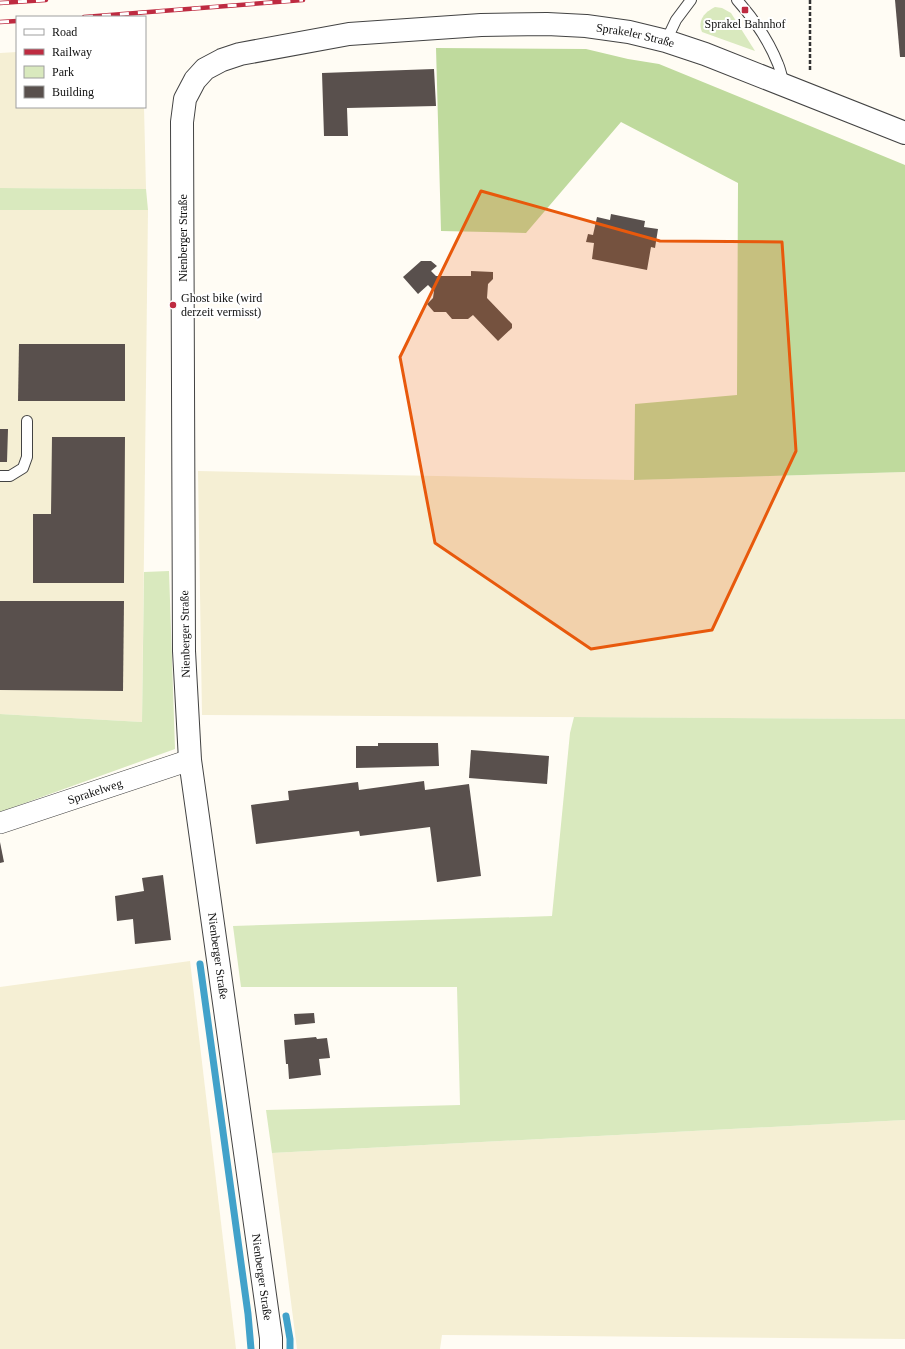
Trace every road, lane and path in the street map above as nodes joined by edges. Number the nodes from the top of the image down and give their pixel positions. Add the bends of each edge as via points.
1 (691, 0) edge
2 (737, 0) edge
3 (810, 0) edge
4 (348, 34) joint
5 (666, 41) junction
6 (784, 85) junction
7 (810, 96) junction
8 (905, 133) edge
9 (27, 421) dead end
10 (0, 476) edge
11 (190, 760) junction
12 (0, 823) edge
13 (271, 1349) edge

1 - 5 lane via 676,20
2 - 6 lane via 766,41 778,64
3 - 7 path
4 - 5 street, Sprakeler Straße via 481,24 547,24 629,32
4 - 11 street, Nienberger Straße via 240,54 222,60 205,68 194,80 185,99 182,122 184,651
5 - 6 street, Sprakeler Straße
6 - 7 street, Sprakeler Straße
7 - 8 street, Sprakeler Straße
9 - 10 lane via 27,457 23,468 10,476
11 - 12 street, Sprakelweg
11 - 13 street, Nienberger Straße

